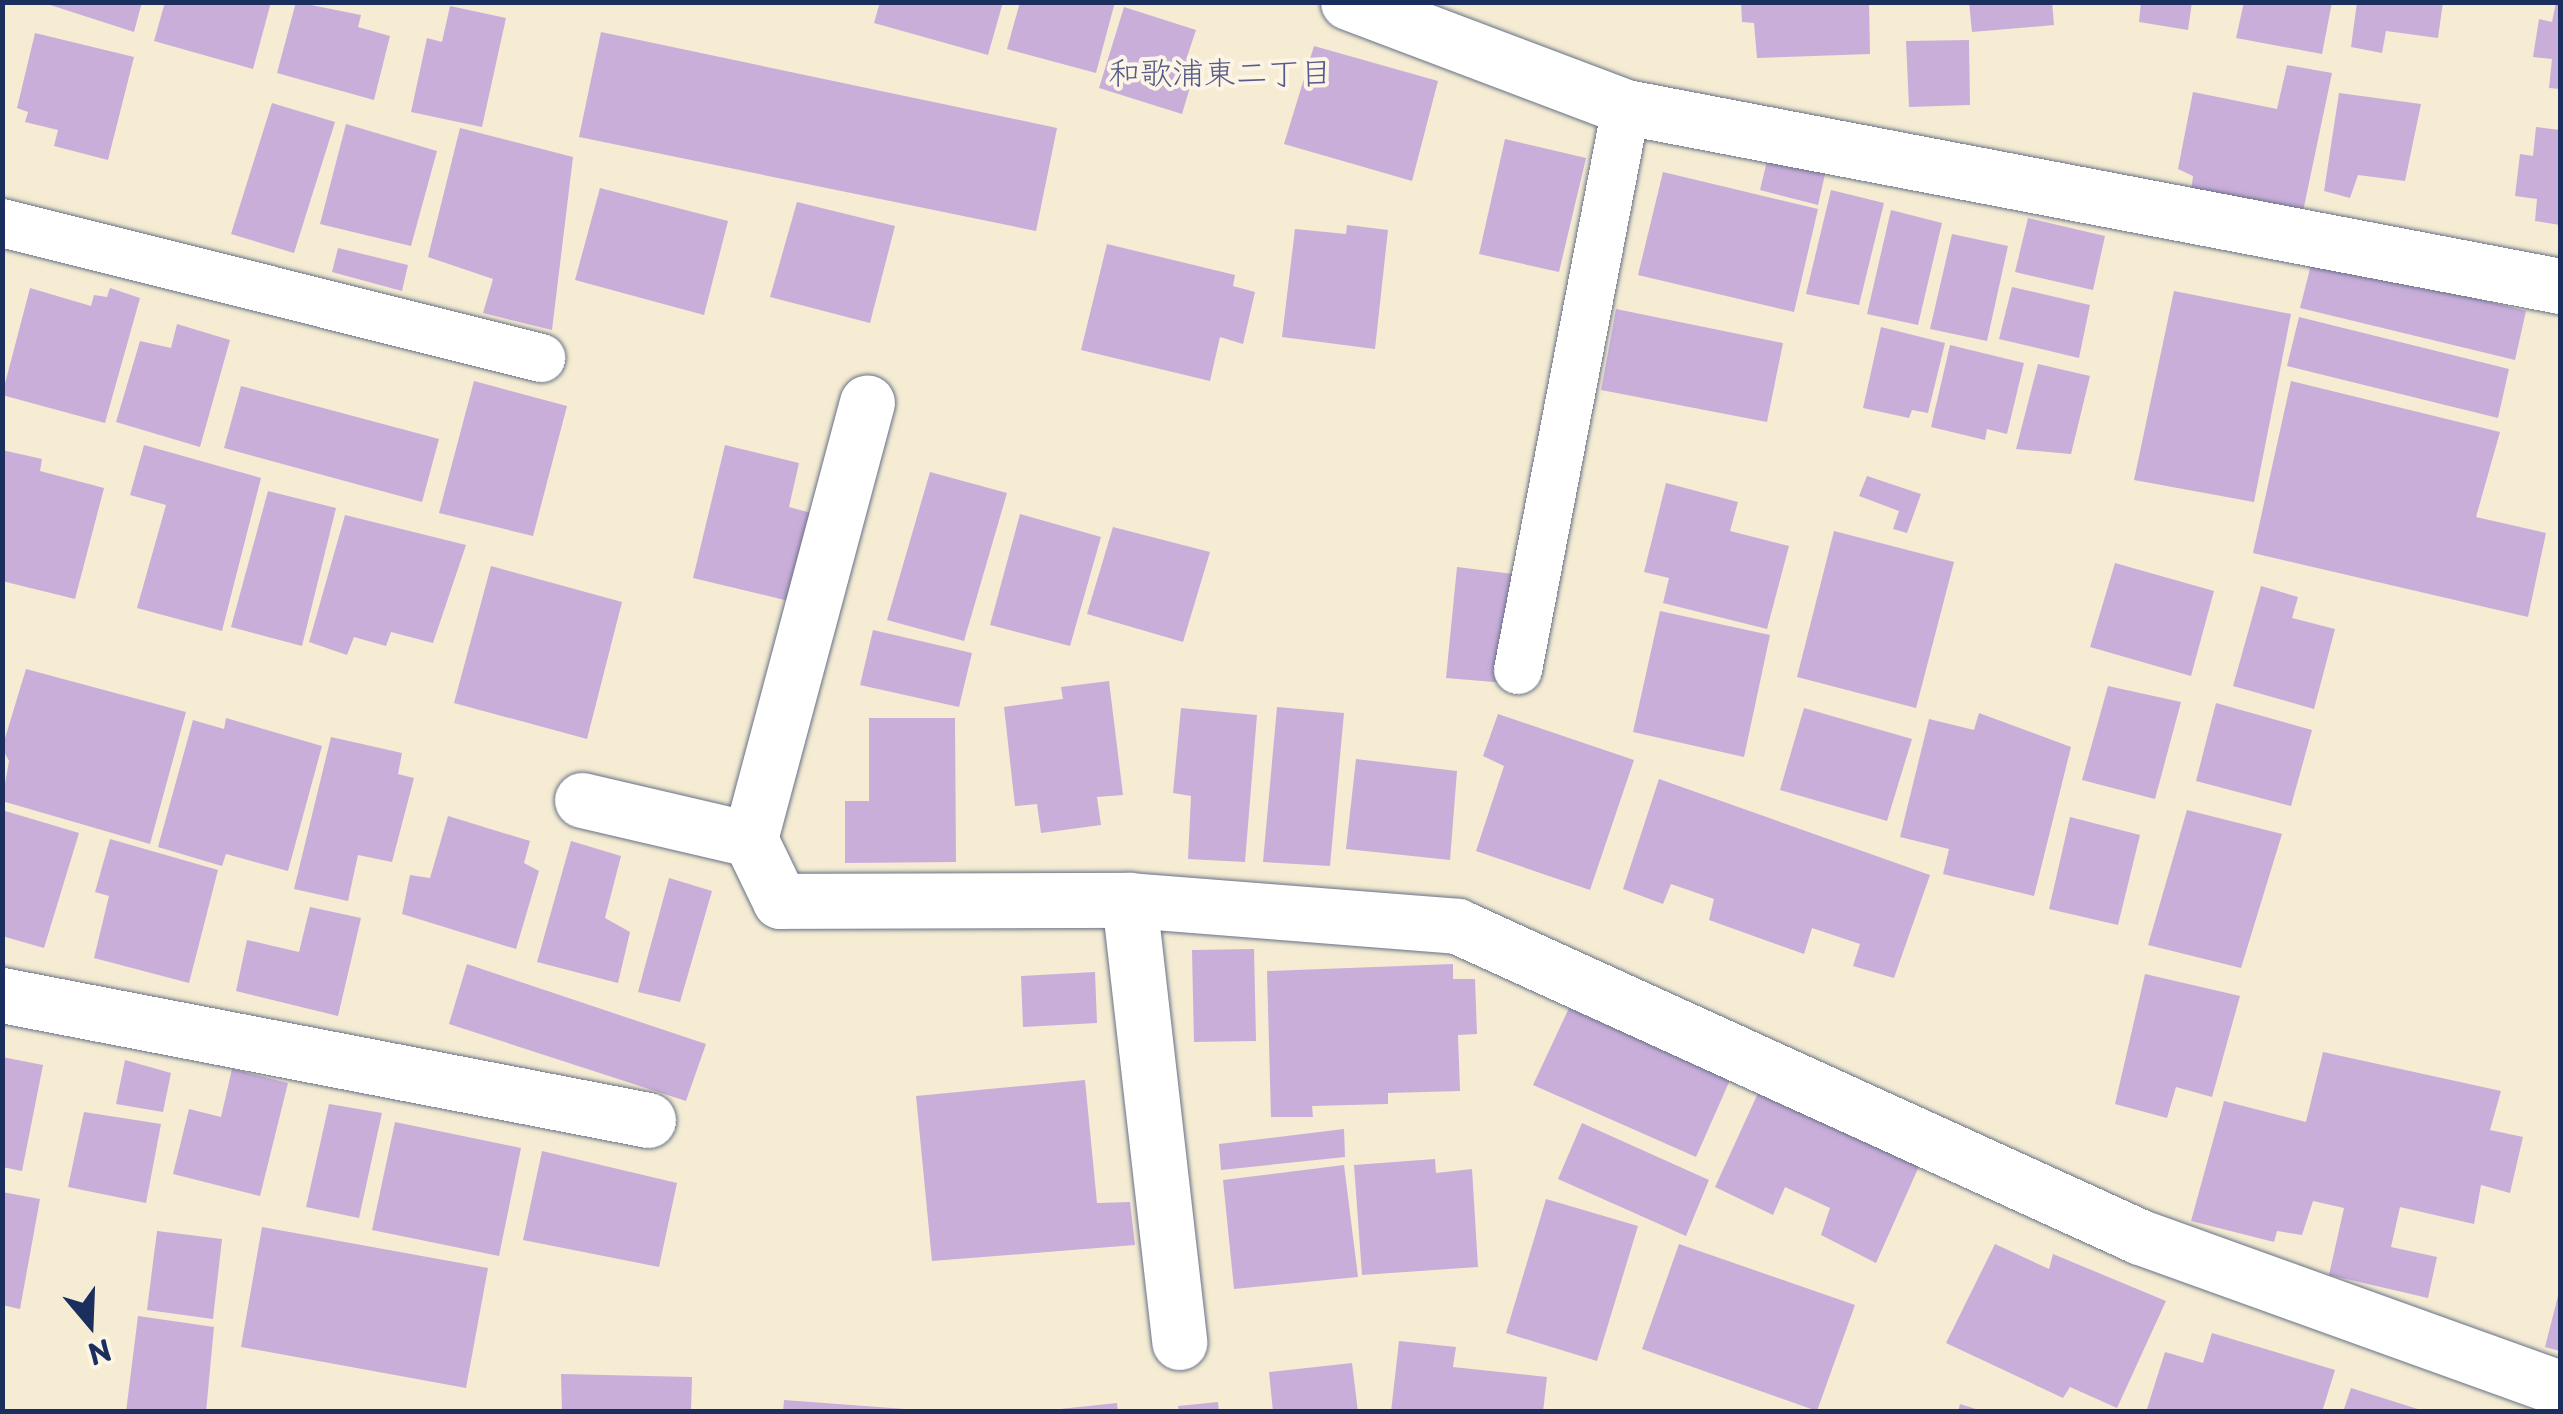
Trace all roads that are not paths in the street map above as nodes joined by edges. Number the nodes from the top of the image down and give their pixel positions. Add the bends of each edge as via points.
1 (1348, 2) edge
2 (1626, 108) junction
3 (2, 223) edge
4 (2560, 286) edge
5 (541, 358) dead end
6 (868, 402) dead end
7 (1518, 670) dead end
8 (582, 800) dead end
9 (750, 839) junction
10 (1129, 900) junction
11 (2, 994) edge
12 (648, 1120) dead end
13 (1179, 1342) dead end
14 (2560, 1388) edge

1 - 2 street
2 - 4 street
2 - 7 lane
3 - 5 lane
6 - 9 street
8 - 9 street
9 - 10 street via 780,901
10 - 13 street
10 - 14 street via 1457,926 2140,1238
11 - 12 street

